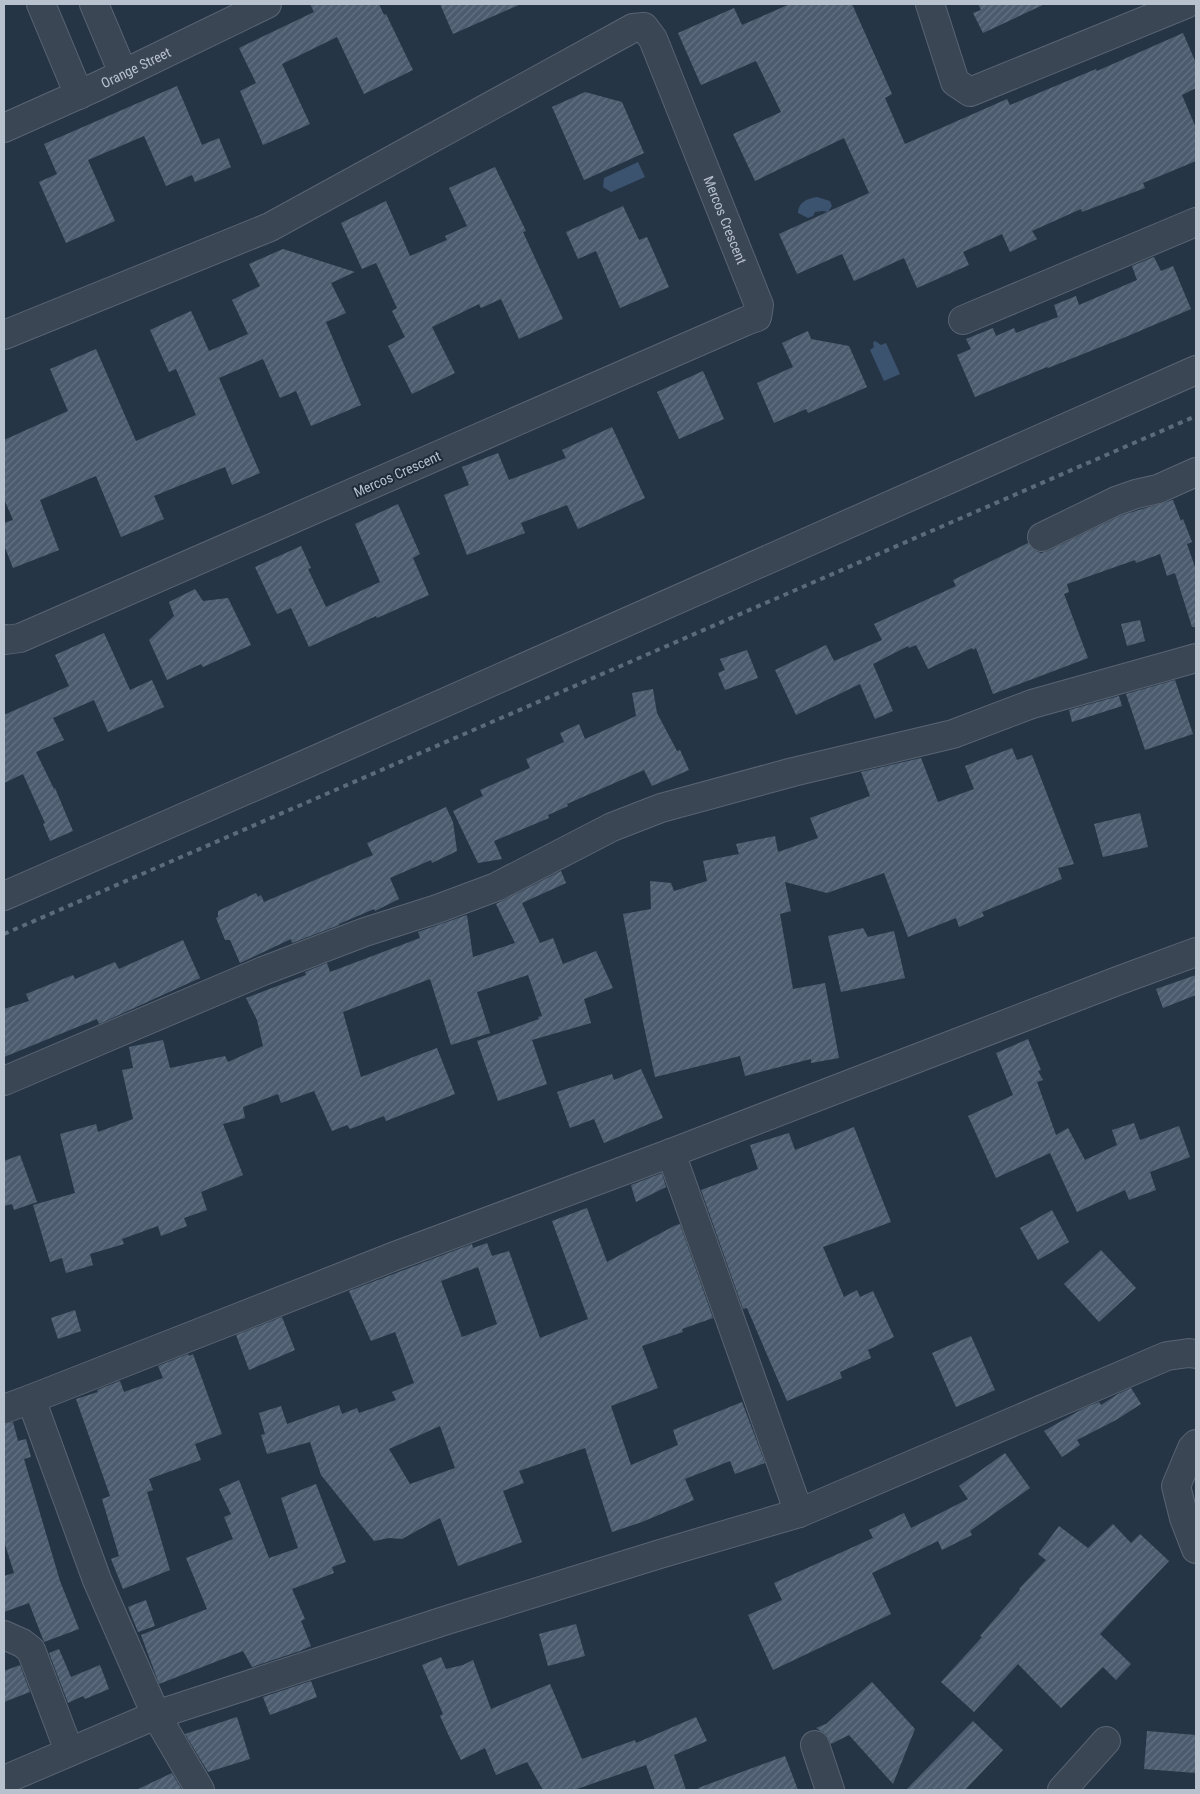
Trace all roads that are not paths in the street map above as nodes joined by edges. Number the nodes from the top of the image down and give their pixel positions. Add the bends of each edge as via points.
1 (41, 4) edge
2 (94, 4) edge
3 (267, 4) edge
4 (930, 4) edge
5 (1186, 4) edge
6 (123, 73) junction
7 (79, 95) junction
8 (4, 128) edge
9 (1196, 222) edge
10 (964, 320) dead end
11 (4, 335) edge
12 (1196, 370) edge
13 (1196, 472) edge
14 (1042, 538) dead end
15 (4, 638) edge
16 (1196, 658) edge
17 (4, 896) edge
18 (1196, 952) edge
19 (4, 1081) edge
20 (672, 1153) junction
21 (1194, 1351) edge
22 (32, 1400) junction
23 (4, 1409) edge
24 (1196, 1444) edge
25 (799, 1513) junction
26 (1196, 1549) edge
27 (4, 1635) edge
28 (156, 1714) junction
29 (1106, 1741) dead end
30 (815, 1745) dead end
31 (69, 1752) junction
32 (4, 1780) edge
33 (200, 1790) edge
34 (830, 1790) edge
35 (1062, 1790) edge

1 - 7 street
2 - 6 street
3 - 6 street, Orange Street
4 - 5 street via 955,82 970,92
6 - 7 street, Orange Street
7 - 8 street, Orange Street
9 - 10 street
11 - 15 street, Mercos Crescent via 270,227 633,28 644,27 652,39 759,306 757,317 20,638
12 - 17 street
13 - 14 street via 1158,489 1116,502
16 - 19 street via 1032,704 953,734 661,808 612,827 496,887 263,971
18 - 20 street
20 - 22 street via 395,1256
20 - 25 street
21 - 25 street via 1167,1356
22 - 23 street
22 - 28 street via 97,1580
24 - 26 street via 1176,1486
25 - 28 street via 512,1600
27 - 31 street via 31,1650
28 - 31 street
28 - 33 street
29 - 35 street
30 - 34 street
31 - 32 street

